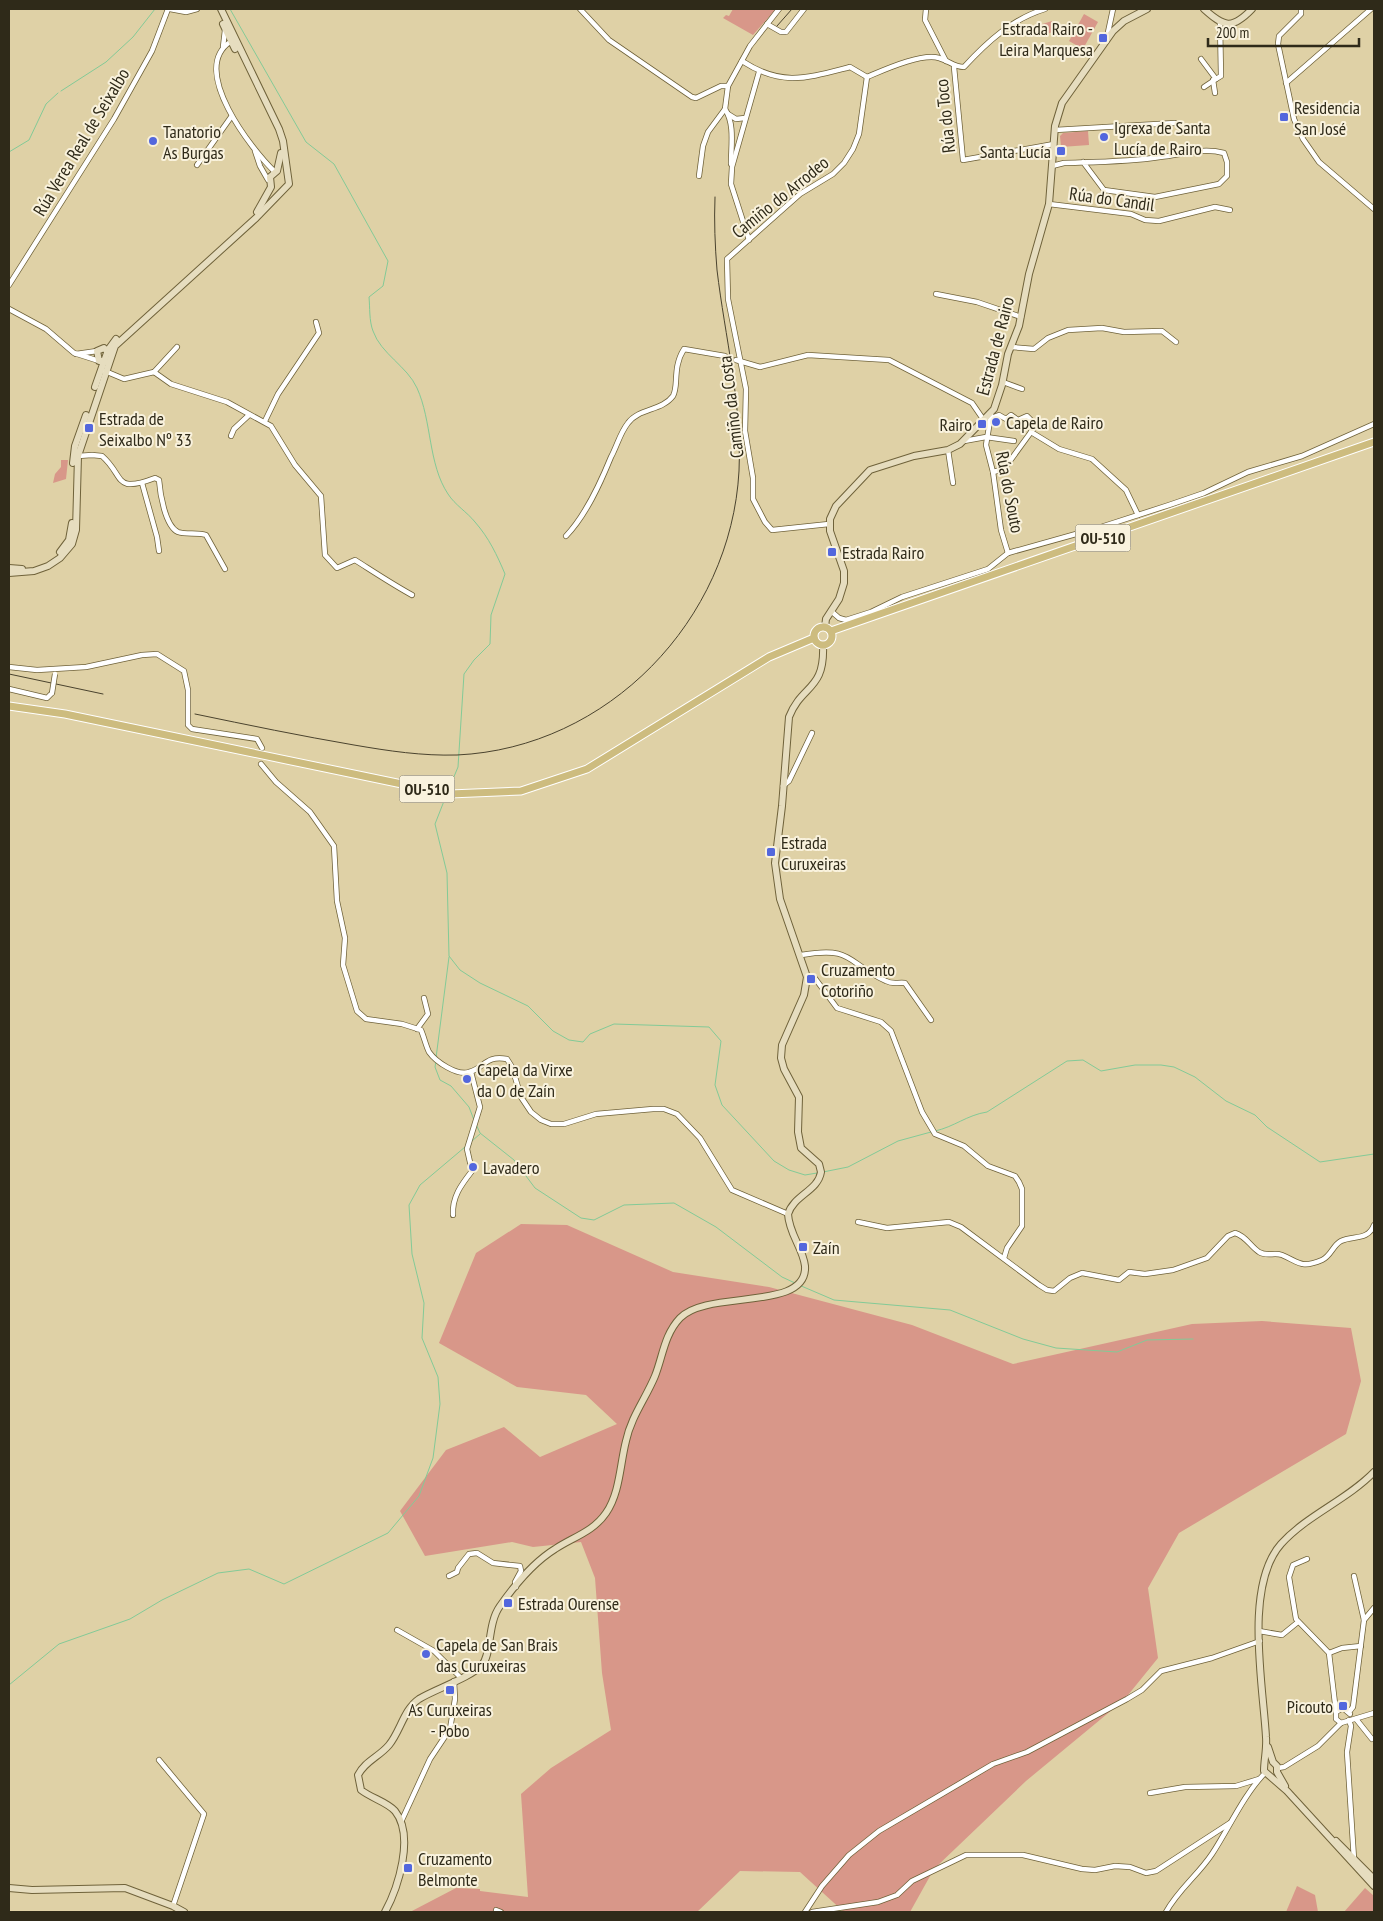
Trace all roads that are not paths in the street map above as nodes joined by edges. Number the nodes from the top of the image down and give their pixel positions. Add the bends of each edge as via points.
1 (169, 9) edge
2 (197, 9) edge
3 (219, 9) edge
4 (580, 9) edge
5 (779, 9) edge
6 (804, 9) edge
7 (926, 9) edge
8 (1045, 9) edge
9 (1113, 9) edge
10 (1147, 9) edge
11 (1204, 9) edge
12 (1252, 9) edge
13 (1301, 9) edge
14 (1372, 9) edge
15 (1220, 23) junction
16 (768, 24) junction
17 (225, 28) junction
18 (1106, 40) junction
19 (231, 42) junction
20 (223, 48) junction
21 (244, 58) junction
22 (1201, 58) dead end
23 (742, 60) junction
24 (946, 62) junction
25 (954, 67) junction
26 (759, 72) junction
27 (867, 78) junction
28 (1215, 79) junction
29 (1286, 83) junction
30 (728, 86) junction
31 (1204, 87) dead end
32 (1215, 93) dead end
33 (725, 109) junction
34 (728, 114) junction
35 (231, 117) junction
36 (745, 118) junction
37 (1175, 123) dead end
38 (1055, 130) junction
39 (1054, 144) junction
40 (254, 147) junction
41 (1083, 162) junction
42 (197, 164) dead end
43 (1052, 166) junction
44 (732, 167) junction
45 (276, 172) junction
46 (286, 173) junction
47 (699, 176) dead end
48 (270, 183) junction
49 (280, 191) junction
50 (1049, 204) junction
51 (1374, 209) edge
52 (1230, 210) dead end
53 (749, 240) junction
54 (728, 275) joint
55 (9, 285) edge
56 (936, 294) dead end
57 (9, 309) edge
58 (1021, 317) junction
59 (316, 322) dead end
60 (1176, 342) dead end
61 (115, 346) junction
62 (177, 347) dead end
63 (1011, 347) junction
64 (104, 351) junction
65 (76, 354) junction
66 (725, 356) tunnel mouth
67 (736, 360) tunnel mouth
68 (742, 362) junction
69 (104, 365) junction
70 (154, 372) junction
71 (1003, 382) junction
72 (1022, 390) dead end
73 (991, 414) junction
74 (249, 415) junction
75 (983, 419) junction
76 (265, 421) junction
77 (1374, 424) edge
78 (82, 426) junction
79 (1032, 432) junction
80 (231, 436) dead end
81 (986, 437) junction
82 (963, 441) junction
83 (1014, 441) dead end
84 (1374, 442) edge
85 (948, 450) junction
86 (78, 455) junction
87 (993, 472) junction
88 (142, 483) junction
89 (953, 483) dead end
90 (1138, 515) junction
91 (830, 524) junction
92 (566, 536) dead end
93 (159, 551) dead end
94 (1008, 552) junction
95 (9, 568) edge
96 (225, 569) dead end
97 (9, 573) edge
98 (412, 596) dead end
99 (831, 610) junction
100 (828, 629) junction
101 (814, 638) junction
102 (823, 645) junction
103 (9, 667) edge
104 (56, 672) junction
105 (9, 689) edge
106 (9, 706) edge
107 (812, 733) dead end
108 (262, 748) dead end
109 (261, 764) dead end
110 (783, 786) junction
111 (801, 955) junction
112 (807, 977) junction
113 (424, 998) dead end
114 (931, 1020) dead end
115 (417, 1029) junction
116 (471, 1072) junction
117 (788, 1214) junction
118 (453, 1215) dead end
119 (858, 1222) dead end
120 (1374, 1225) edge
121 (1004, 1258) junction
122 (1374, 1472) edge
123 (1307, 1559) dead end
124 (449, 1576) dead end
125 (1354, 1576) dead end
126 (516, 1587) junction
127 (1374, 1608) edge
128 (1364, 1620) junction
129 (1298, 1622) junction
130 (397, 1630) dead end
131 (1259, 1631) junction
132 (1260, 1640) junction
133 (1361, 1646) junction
134 (1329, 1653) junction
135 (458, 1679) junction
136 (1336, 1712) junction
137 (1349, 1712) junction
138 (1374, 1713) edge
139 (1349, 1719) junction
140 (1356, 1719) junction
141 (1342, 1723) junction
142 (1372, 1739) dead end
143 (1266, 1741) junction
144 (159, 1760) dead end
145 (1273, 1762) junction
146 (1265, 1766) junction
147 (1273, 1773) junction
148 (1259, 1779) junction
149 (1150, 1793) dead end
150 (1230, 1823) junction
151 (400, 1824) junction
152 (1354, 1859) junction
153 (1374, 1879) edge
154 (1374, 1886) edge
155 (9, 1888) edge
156 (173, 1906) junction
157 (184, 1912) edge
158 (385, 1912) edge
159 (805, 1912) edge
160 (812, 1912) edge
161 (1166, 1912) edge

1 - 2 street via 186,12
1 - 55 street, Rúa Verea Real de Seixalbo via 152,51 116,114
3 - 17 street
3 - 21 street
4 - 30 street via 609,40 692,97
5 - 16 street
6 - 16 street via 786,32
7 - 24 street via 925,20
8 - 25 street via 993,37 964,67
9 - 18 street
10 - 18 street, Estrada de Rairo via 1124,21
11 - 15 street
12 - 15 street via 1235,23
13 - 29 street via 1301,14 1279,36
14 - 29 street
15 - 28 street via 1221,76
16 - 23 street
17 - 19 street
17 - 20 street
18 - 38 street, Estrada de Rairo via 1062,103
19 - 20 street
19 - 21 street
19 - 45 street via 277,133 281,156
20 - 35 street via 218,76
21 - 46 street via 279,128
22 - 28 street
23 - 26 street
23 - 30 street
24 - 25 street
24 - 27 street via 929,57 891,67
25 - 39 street, Rúa do Toco via 963,160
26 - 27 street via 793,80 850,67
26 - 36 street
27 - 53 street, Camiño do Arrodeo via 859,134 844,163 833,174 800,194
28 - 31 street
28 - 32 street
29 - 51 street via 1297,128 1318,162
30 - 33 street
33 - 34 street
33 - 47 street via 708,132
34 - 36 street via 736,119
34 - 44 street
35 - 40 street
35 - 42 street
36 - 44 street
37 - 38 street
38 - 39 street, Estrada de Rairo
39 - 43 street, Estrada de Rairo
40 - 45 street
40 - 48 street
41 - 41 street via 1214,150 1224,153 1227,176 1219,184 1155,197 1104,190
41 - 43 street
43 - 50 street, Estrada de Rairo
44 - 53 street via 731,184
45 - 46 street
45 - 48 street
46 - 49 street via 290,180
48 - 49 street
48 - 64 street via 261,206 251,218
49 - 61 street via 256,218
50 - 52 street, Rúa do Candil via 1131,214 1145,220 1159,220 1215,207
50 - 58 street, Estrada de Rairo via 1029,274
53 - 54 street, Camiño do Arrodeo via 728,259
54 - 68 street, Camiño da Costa via 728,299
56 - 58 street via 977,302
57 - 65 street via 46,329
58 - 63 street, Estrada de Rairo
59 - 76 street via 319,333 278,394
60 - 63 street via 1162,331 1124,332 1102,328 1068,330 1048,338 1034,349
61 - 64 street
61 - 69 street
62 - 70 street
63 - 71 street, Estrada de Rairo
64 - 65 street
64 - 69 street
64 - 69 street
65 - 69 street
66 - 92 street via 684,349 675,367 674,394 668,402 637,414 627,424 590,500
67 - 68 street
68 - 75 street via 760,367 808,355 889,360 972,403
68 - 91 street, Camiño da Costa via 747,406 745,431 754,478 753,499 765,522 772,530
69 - 70 street via 124,379
69 - 78 street
69 - 86 street
70 - 74 street via 171,384 226,402
71 - 72 street
71 - 73 street, Estrada de Rairo
73 - 75 street, Estrada de Rairo
73 - 79 street via 1006,419 1011,415 1018,420 1027,416 1036,425
73 - 81 street
74 - 76 street
74 - 80 street
75 - 82 street, Estrada de Rairo
76 - 98 street via 278,434 295,465 322,496 322,535 325,556 330,563 341,568 355,560
77 - 90 street via 1302,456 1248,472 1204,493
78 - 86 street
78 - 95 street via 73,456 73,518 69,540 45,564 31,569
79 - 87 street via 1004,469
79 - 90 street via 1059,449 1092,459 1126,490
81 - 82 street
81 - 83 street
81 - 87 street, Rúa do Souto
82 - 85 street, Estrada de Rairo
84 - 100 main road, OU-510
85 - 89 street
85 - 91 street, Estrada de Rairo via 914,456 870,470 836,506
86 - 88 street via 102,456 121,481
86 - 97 street via 76,530 72,544 48,566
87 - 94 street, Rúa do Souto via 1001,530
88 - 93 street
88 - 96 street via 155,478 159,480 161,499 172,525 178,532 206,535
90 - 94 street
91 - 99 street via 844,579 841,596
94 - 99 street via 988,569 902,597 846,620
99 - 100 street via 826,619
100 - 101 main road, OU-510 via 818,628
100 - 102 main road via 832,640
101 - 102 main road
101 - 106 main road, OU-510 via 769,658 587,769 521,791 450,794 65,714
102 - 110 street via 822,671 792,707 789,717
103 - 104 street
104 - 105 street, bridge via 52,693 47,698
104 - 108 street via 157,654 184,672 188,690 188,725 192,729 257,739
107 - 110 street via 789,781
109 - 115 street via 310,812 334,846 337,901 345,938 343,965 356,1011 366,1019
110 - 111 street via 775,852 776,885
111 - 112 street
111 - 114 street via 842,953 886,981 905,983
112 - 117 street via 804,994 782,1045 781,1058 799,1098 798,1132 802,1148 818,1164 821,1172 818,1182 796,1199
112 - 121 street via 814,977 837,1008 881,1022 891,1031 922,1112 935,1134 964,1146 988,1166 1015,1176 1022,1189 1024,1217
113 - 115 street via 428,1014
115 - 116 street via 421,1030 429,1051 437,1060 462,1073
116 - 117 street via 488,1060 507,1059 530,1112 551,1124 564,1124 610,1112 664,1109 677,1114 700,1138 732,1190
116 - 118 street via 480,1107 467,1149 472,1171 452,1202
117 - 126 street via 793,1238 805,1267 802,1279 796,1287 781,1294 705,1304 680,1318 667,1337 655,1377 631,1424 611,1505 586,1534 554,1549
119 - 121 street via 887,1228 949,1222
120 - 121 street via 1368,1234 1341,1241 1324,1258 1306,1264 1293,1262 1282,1255 1264,1255 1235,1233 1207,1258 1173,1270 1145,1274 1129,1272 1119,1280 1082,1273 1058,1289 1047,1290
122 - 131 street via 1299,1529 1276,1551 1262,1582 1258,1605
123 - 129 street via 1293,1565 1289,1577
124 - 126 street via 457,1572 469,1554 477,1553 493,1563 520,1566
125 - 128 street
126 - 135 street via 493,1616 482,1665
127 - 128 street
128 - 133 street
129 - 131 street via 1282,1635
129 - 134 street
130 - 135 street via 434,1650
131 - 132 street
132 - 143 street
132 - 159 street via 1212,1658 1161,1671 1142,1690 1127,1699 1027,1752 980,1771 878,1831 849,1854
133 - 134 street
133 - 137 street via 1353,1707
134 - 136 street
135 - 151 street via 450,1729 430,1759
135 - 151 street via 417,1700 388,1746 362,1767 358,1775 361,1790 395,1811
136 - 137 street via 1343,1708
136 - 141 street via 1336,1719
137 - 139 street
138 - 140 street
139 - 140 street
139 - 141 street
139 - 152 street via 1347,1752
140 - 142 street
141 - 147 street via 1306,1754
143 - 145 street
143 - 146 street
144 - 156 street via 204,1814
145 - 146 street
145 - 147 street
146 - 147 street
147 - 148 street
147 - 152 street
147 - 154 street
148 - 149 street via 1236,1786 1185,1787
148 - 150 street
150 - 160 street via 1156,1871 1146,1873 1115,1866 1082,1869 1023,1854 966,1856 912,1880 898,1895 878,1902
150 - 161 street via 1212,1854
151 - 158 street via 403,1866
152 - 153 street
155 - 156 street via 125,1888
156 - 157 street

